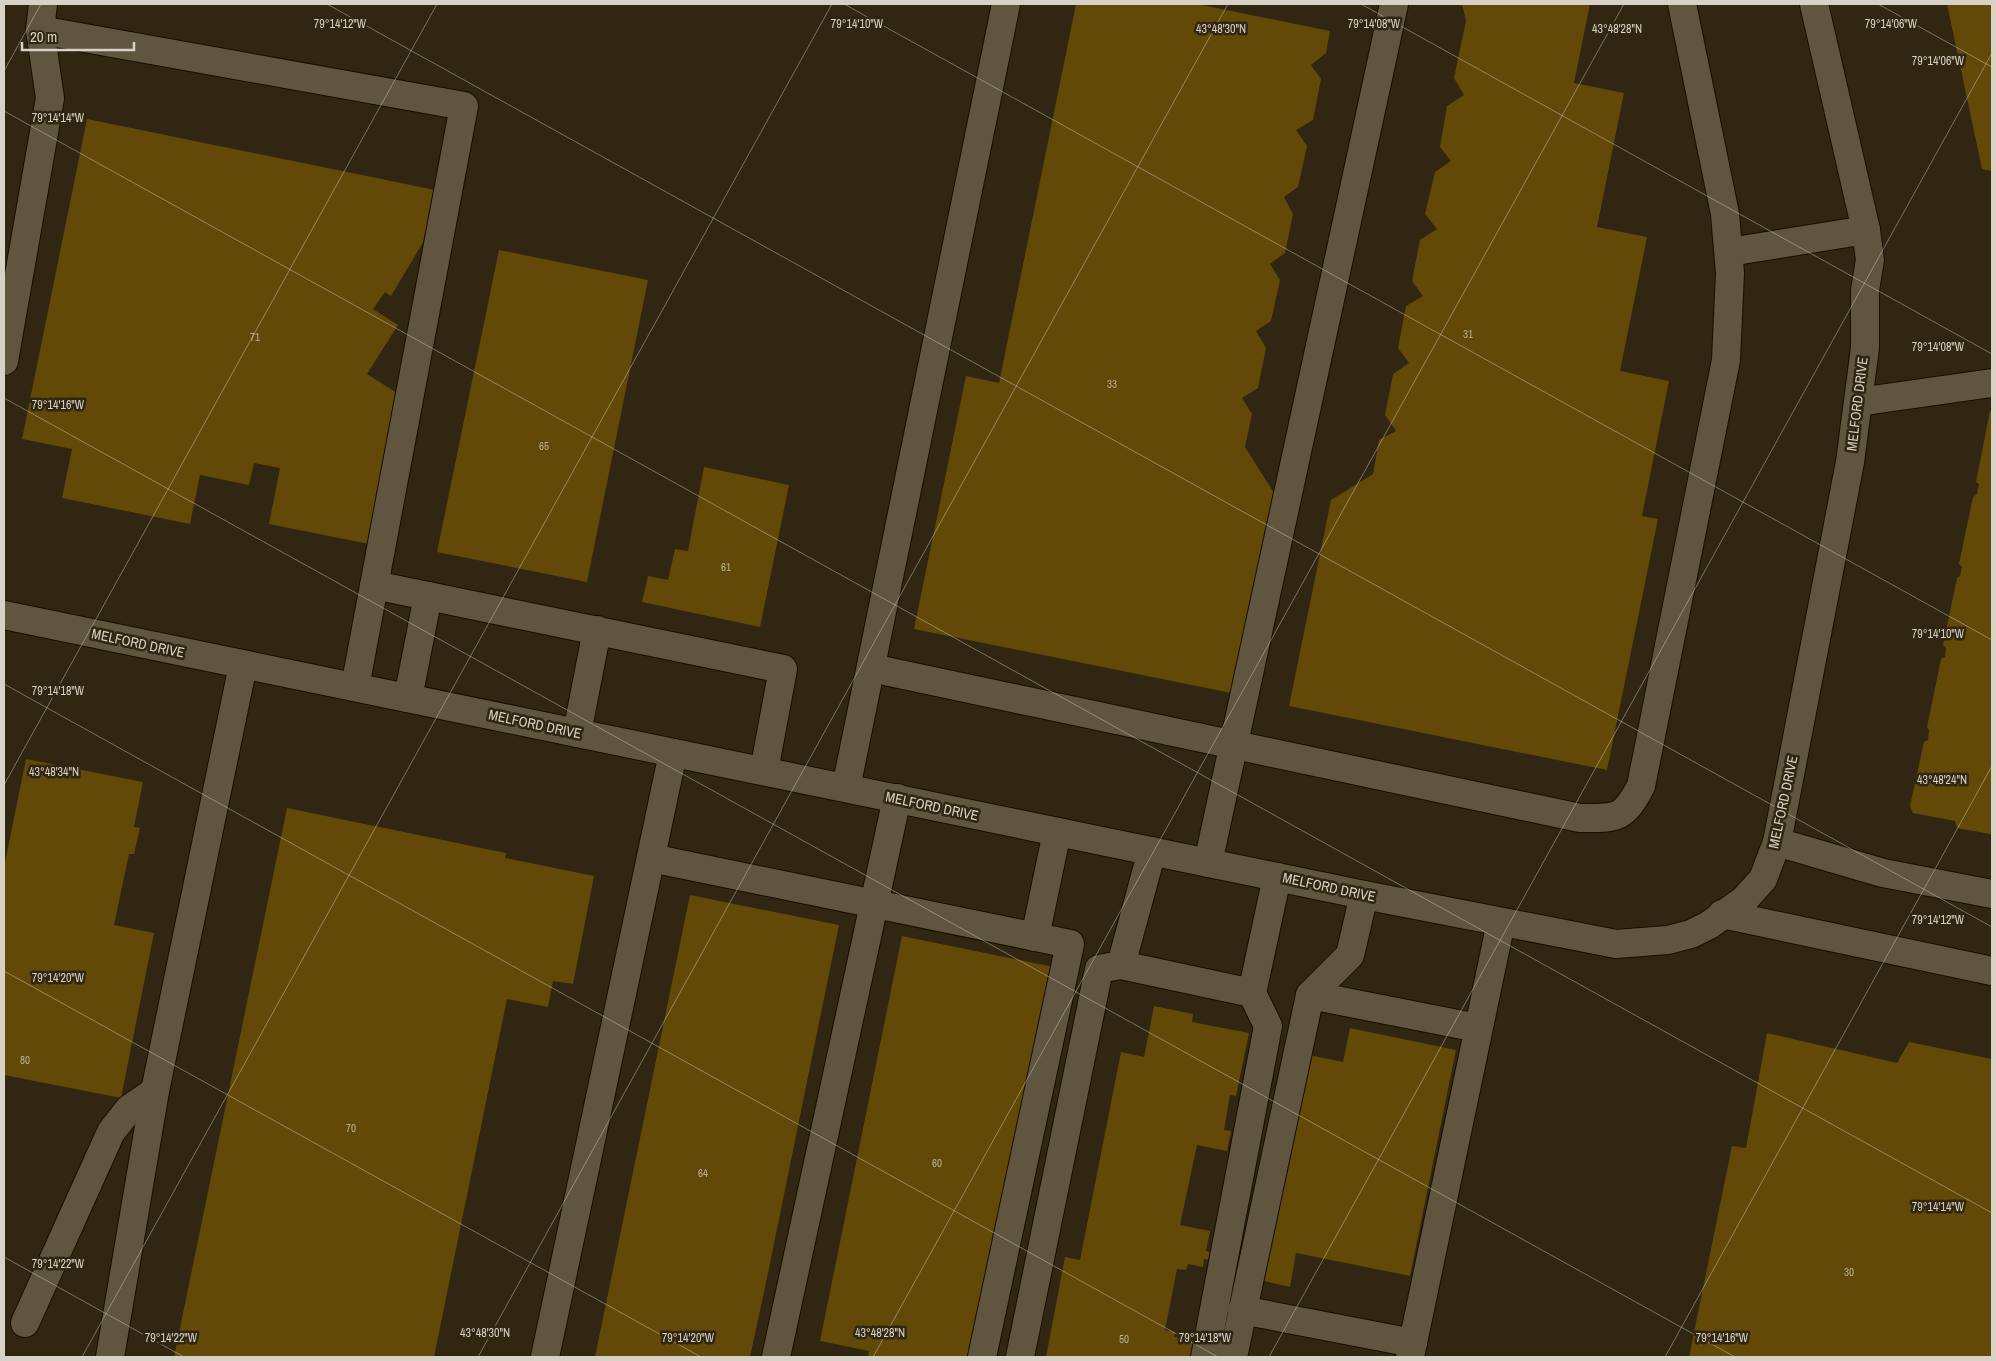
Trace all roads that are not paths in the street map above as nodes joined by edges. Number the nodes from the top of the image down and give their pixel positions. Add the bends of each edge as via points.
1 (1006, 4) edge
2 (1394, 4) edge
3 (1682, 4) edge
4 (1814, 4) edge
5 (41, 17) edge
6 (1866, 230) junction
7 (1729, 252) junction
8 (4, 361) edge
9 (1992, 383) edge
10 (1858, 402) junction
11 (374, 585) junction
12 (428, 596) junction
13 (4, 615) edge
14 (597, 630) junction
15 (243, 664) junction
16 (871, 668) junction
17 (355, 687) junction
18 (408, 698) junction
19 (577, 733) junction
20 (1235, 744) junction
21 (673, 753) junction
22 (764, 771) junction
23 (846, 788) junction
24 (897, 798) junction
25 (1057, 832) junction
26 (1777, 842) junction
27 (1152, 851) junction
28 (651, 858) junction
29 (1208, 863) junction
30 (1277, 877) junction
31 (1992, 894) edge
32 (1364, 895) junction
33 (874, 904) junction
34 (1722, 914) junction
35 (1501, 922) junction
36 (1035, 937) junction
37 (1121, 965) junction
38 (1992, 971) edge
39 (1252, 993) junction
40 (1310, 995) junction
41 (1478, 1028) junction
42 (155, 1092) junction
43 (1242, 1310) junction
44 (25, 1323) dead end
45 (1412, 1350) edge
46 (110, 1357) edge
47 (545, 1357) edge
48 (776, 1357) edge
49 (982, 1357) edge
50 (1020, 1357) edge
51 (1205, 1357) edge
52 (1233, 1357) edge

1 - 16 street
2 - 20 street
3 - 7 street via 1725,214
4 - 6 street, MELFORD DRIVE
5 - 8 street via 50,98
5 - 11 street via 464,106
6 - 7 street
6 - 10 street, MELFORD DRIVE via 1870,260
7 - 20 street via 1726,360 1641,786 1629,808 1610,818 1580,818
9 - 10 street
10 - 26 street, MELFORD DRIVE via 1850,462
11 - 12 street
11 - 17 street
12 - 14 street
12 - 18 street
13 - 15 street, MELFORD DRIVE
14 - 19 street
14 - 22 street via 783,669
15 - 17 street, MELFORD DRIVE
15 - 42 street
16 - 20 street
16 - 23 street
17 - 18 street, MELFORD DRIVE
18 - 19 street, MELFORD DRIVE
19 - 21 street, MELFORD DRIVE
20 - 29 street
21 - 22 street, MELFORD DRIVE
21 - 28 street
22 - 23 street, MELFORD DRIVE
23 - 24 street, MELFORD DRIVE
24 - 25 street, MELFORD DRIVE
24 - 33 street
25 - 27 street, MELFORD DRIVE
25 - 36 street
26 - 31 street via 1883,873
26 - 34 street, MELFORD DRIVE via 1762,878 1744,900
27 - 29 street, MELFORD DRIVE
27 - 37 street
28 - 33 street
28 - 47 street
29 - 30 street, MELFORD DRIVE
30 - 32 street, MELFORD DRIVE
30 - 39 street
32 - 35 street, MELFORD DRIVE
32 - 40 street via 1350,955
33 - 36 street
33 - 48 street
34 - 35 street, MELFORD DRIVE via 1710,925 1691,934 1668,940 1616,944
34 - 38 street
35 - 41 street
36 - 49 street via 1070,944
37 - 39 street
37 - 50 street via 1099,969
39 - 51 street via 1268,1026
40 - 41 street
40 - 43 street
41 - 45 street
42 - 44 street via 129,1109 111,1132
42 - 46 street
43 - 45 street
43 - 52 street

